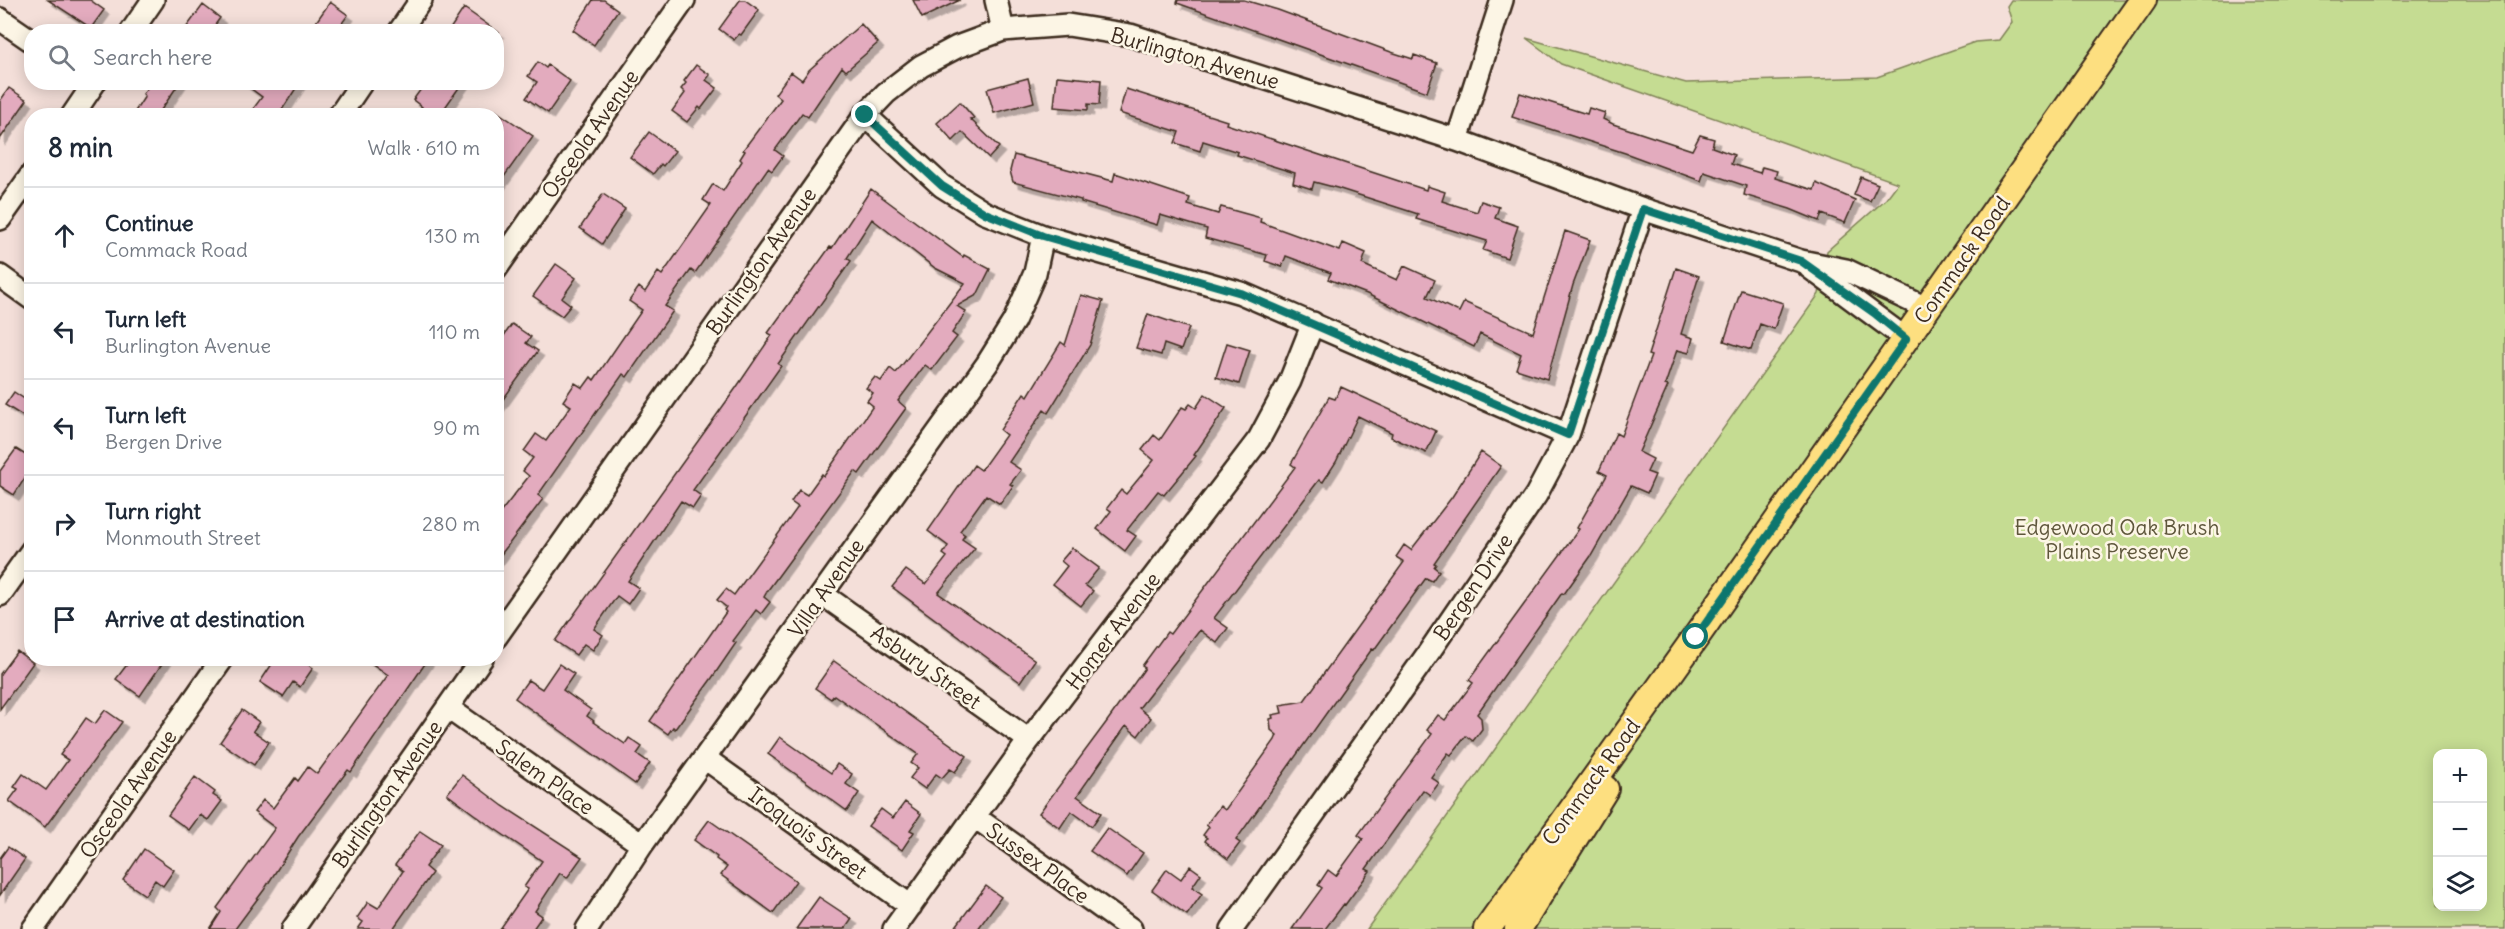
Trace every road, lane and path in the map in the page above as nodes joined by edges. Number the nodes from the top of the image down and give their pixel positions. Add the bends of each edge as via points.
1 (153, 0) edge
2 (421, 0) edge
3 (684, 0) edge
4 (996, 0) edge
5 (1502, 0) edge
6 (2143, 0) edge
7 (0, 19) edge
8 (136, 24) edge
9 (404, 24) edge
10 (1003, 30) junction
11 (24, 36) edge
12 (89, 90) edge
13 (357, 90) edge
14 (77, 108) edge
15 (344, 108) edge
16 (865, 115) junction
17 (1458, 140) junction
18 (24, 185) edge
19 (1643, 209) junction
20 (0, 219) edge
21 (1043, 236) junction
22 (504, 258) edge
23 (1801, 261) junction
24 (0, 276) edge
25 (24, 292) edge
26 (1928, 309) junction
27 (1313, 323) junction
28 (1906, 339) junction
29 (1568, 435) junction
30 (24, 561) edge
31 (822, 594) junction
32 (0, 595) edge
33 (504, 623) edge
34 (1696, 637) junction
35 (217, 666) edge
36 (477, 666) edge
37 (448, 708) junction
38 (1029, 740) junction
39 (705, 759) junction
40 (975, 817) junction
41 (642, 845) junction
42 (911, 906) junction
43 (590, 928) edge
44 (33, 929) edge
45 (292, 929) edge
46 (894, 929) edge
47 (1131, 929) edge
48 (1232, 929) edge
49 (1487, 929) edge
50 (1518, 929) edge

1 - 8 street
2 - 9 street
3 - 22 street, Osceola Avenue
4 - 10 street
5 - 17 street
6 - 26 main road, Commack Road
7 - 11 street
10 - 16 street, Burlington Avenue via 921,66
10 - 17 street, Burlington Avenue via 1068,26 1130,35
12 - 14 street
13 - 15 street
16 - 21 street via 942,186 985,213
16 - 33 street, Burlington Avenue
17 - 19 street, Burlington Avenue
18 - 20 street
19 - 23 street, Burlington Avenue
19 - 29 street, Bergen Drive
21 - 27 street via 1241,293
21 - 31 street, Villa Avenue via 1035,273 998,347
23 - 26 street, Burlington Avenue via 1846,270
23 - 28 street, Burlington Avenue
24 - 25 street
26 - 28 main road, Commack Road
27 - 29 street
27 - 38 street, Homer Avenue via 1290,381 1258,440
28 - 34 main road, Commack Road
29 - 48 street, Bergen Drive via 1536,495 1436,643
30 - 32 street
31 - 38 street, Asbury Street
31 - 39 street, Villa Avenue
34 - 49 main road, Commack Road
34 - 50 main road, Commack Road
35 - 44 street, Osceola Avenue
36 - 37 street, Burlington Avenue
37 - 41 street, Salem Place
37 - 45 street, Burlington Avenue
38 - 40 street, Homer Avenue
39 - 41 street, Villa Avenue
39 - 42 street, Iroquois Street
40 - 42 street, Homer Avenue
40 - 47 street, Sussex Place
41 - 43 street, Villa Avenue
42 - 46 street, Homer Avenue

